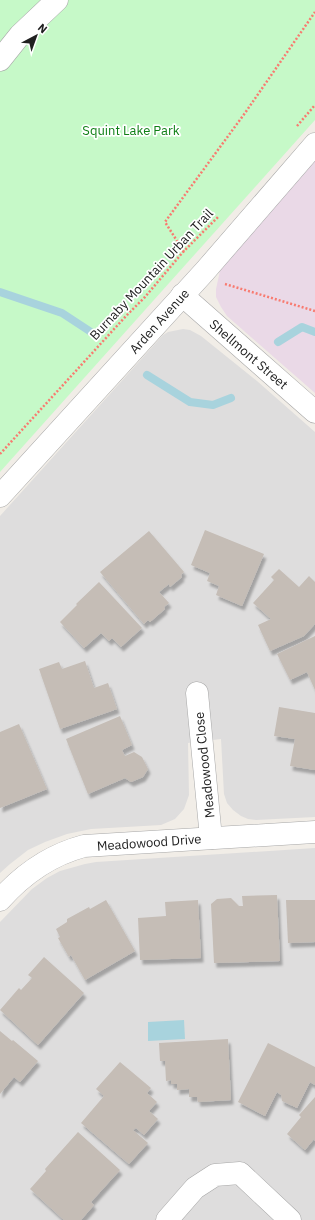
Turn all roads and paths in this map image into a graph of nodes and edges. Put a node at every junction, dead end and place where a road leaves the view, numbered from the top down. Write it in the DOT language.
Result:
graph roads {
  1 [pos="57,0"];
  2 [pos="315,12"];
  3 [pos="0,60"];
  4 [pos="315,105"];
  5 [pos="295,128"];
  6 [pos="315,144"];
  7 [pos="224,210"];
  8 [pos="183,252"];
  9 [pos="187,256"];
  10 [pos="224,284"];
  11 [pos="182,296"];
  12 [pos="315,311"];
  13 [pos="315,412"];
  14 [pos="0,454"];
  15 [pos="0,496"];
  16 [pos="197,692"];
  17 [pos="315,832"];
  18 [pos="211,838"];
  19 [pos="0,900"];
  20 [pos="167,1220"];
  21 [pos="290,1220"];
  1 -- 3 [label="street"];
  2 -- 8 [label="path"];
  4 -- 5 [label="path"];
  6 -- 11 [label="street, Arden Avenue"];
  7 -- 8 [label="path, Burnaby Mountain Urban Trail"];
  8 -- 9 [label="path"];
  8 -- 14 [label="path, Burnaby Mountain Urban Trail"];
  10 -- 12 [label="path"];
  11 -- 13 [label="street, Shellmont Street"];
  11 -- 15 [label="street, Arden Avenue"];
  16 -- 18 [label="street, Meadowood Close"];
  17 -- 18 [label="street, Meadowood Drive"];
  18 -- 19 [label="street, Meadowood Drive"];
  20 -- 21 [label="street"];
}
